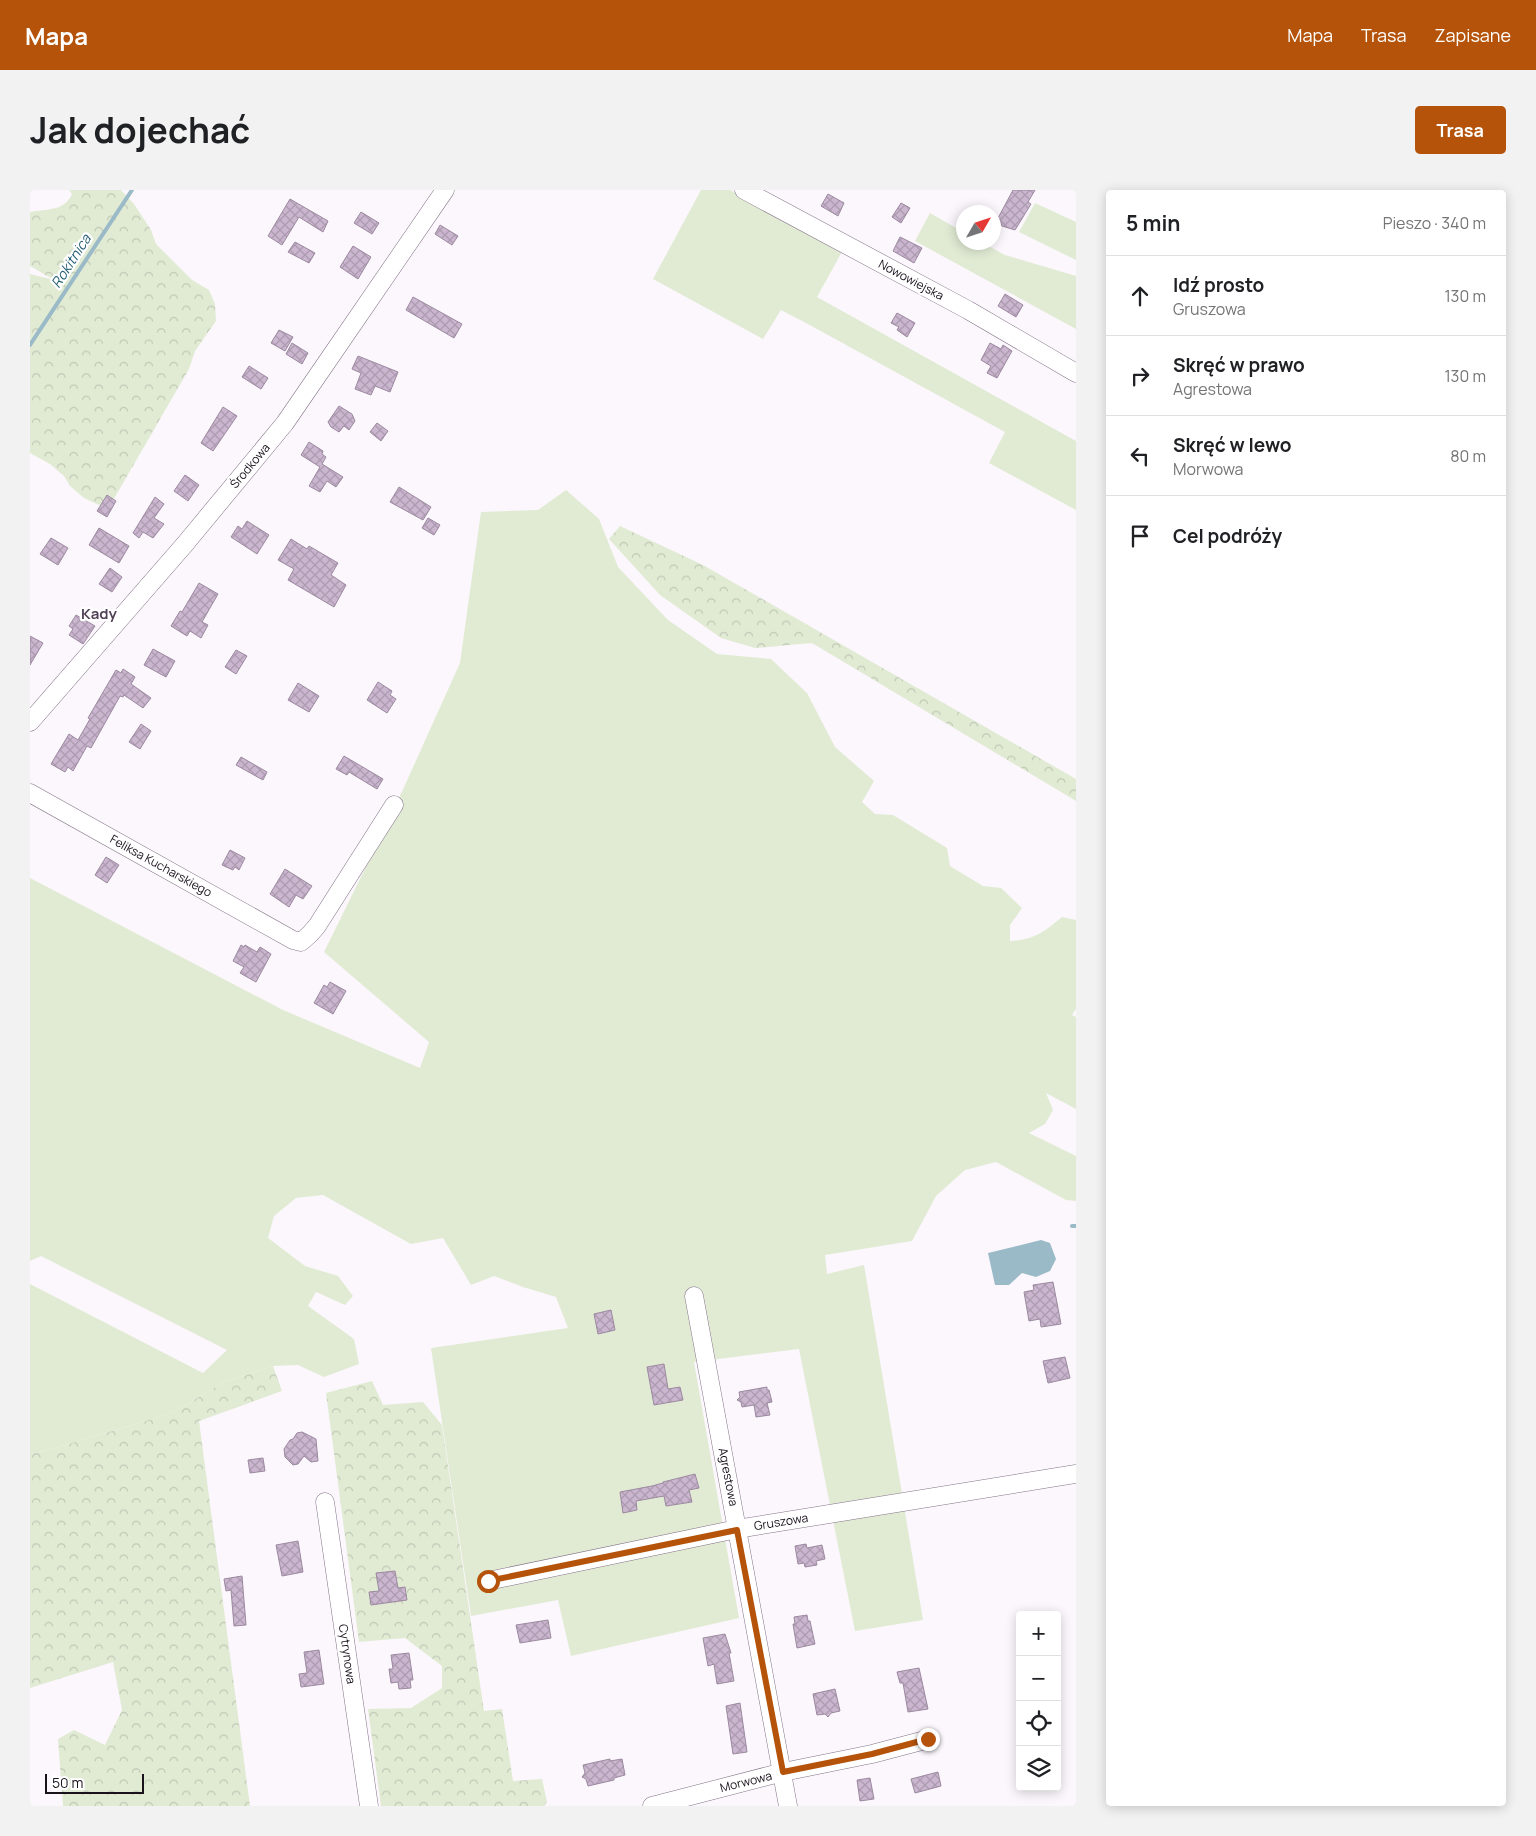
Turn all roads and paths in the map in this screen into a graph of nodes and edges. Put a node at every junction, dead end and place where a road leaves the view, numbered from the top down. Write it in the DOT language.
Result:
graph roads {
  1 [pos="445,190"];
  2 [pos="744,190"];
  3 [pos="1076,373"];
  4 [pos="30,722"];
  5 [pos="30,793"];
  6 [pos="394,805"];
  7 [pos="694,1296"];
  8 [pos="1076,1474"];
  9 [pos="325,1502"];
  10 [pos="737,1530"];
  11 [pos="488,1581"];
  12 [pos="928,1739"];
  13 [pos="783,1772"];
  14 [pos="369,1806"];
  15 [pos="652,1806"];
  16 [pos="788,1806"];
  1 -- 4 [label="street, Środkowa"];
  2 -- 3 [label="street, Nowowiejska"];
  5 -- 6 [label="street, Feliksa Kucharskiego"];
  7 -- 10 [label="street, Agrestowa"];
  8 -- 10 [label="street, Gruszowa"];
  9 -- 14 [label="street, Cytrynowa"];
  10 -- 11 [label="street, Gruszowa"];
  10 -- 13 [label="street, Agrestowa"];
  12 -- 13 [label="street, Morwowa"];
  13 -- 15 [label="street, Morwowa"];
  13 -- 16 [label="street, Agrestowa"];
}
